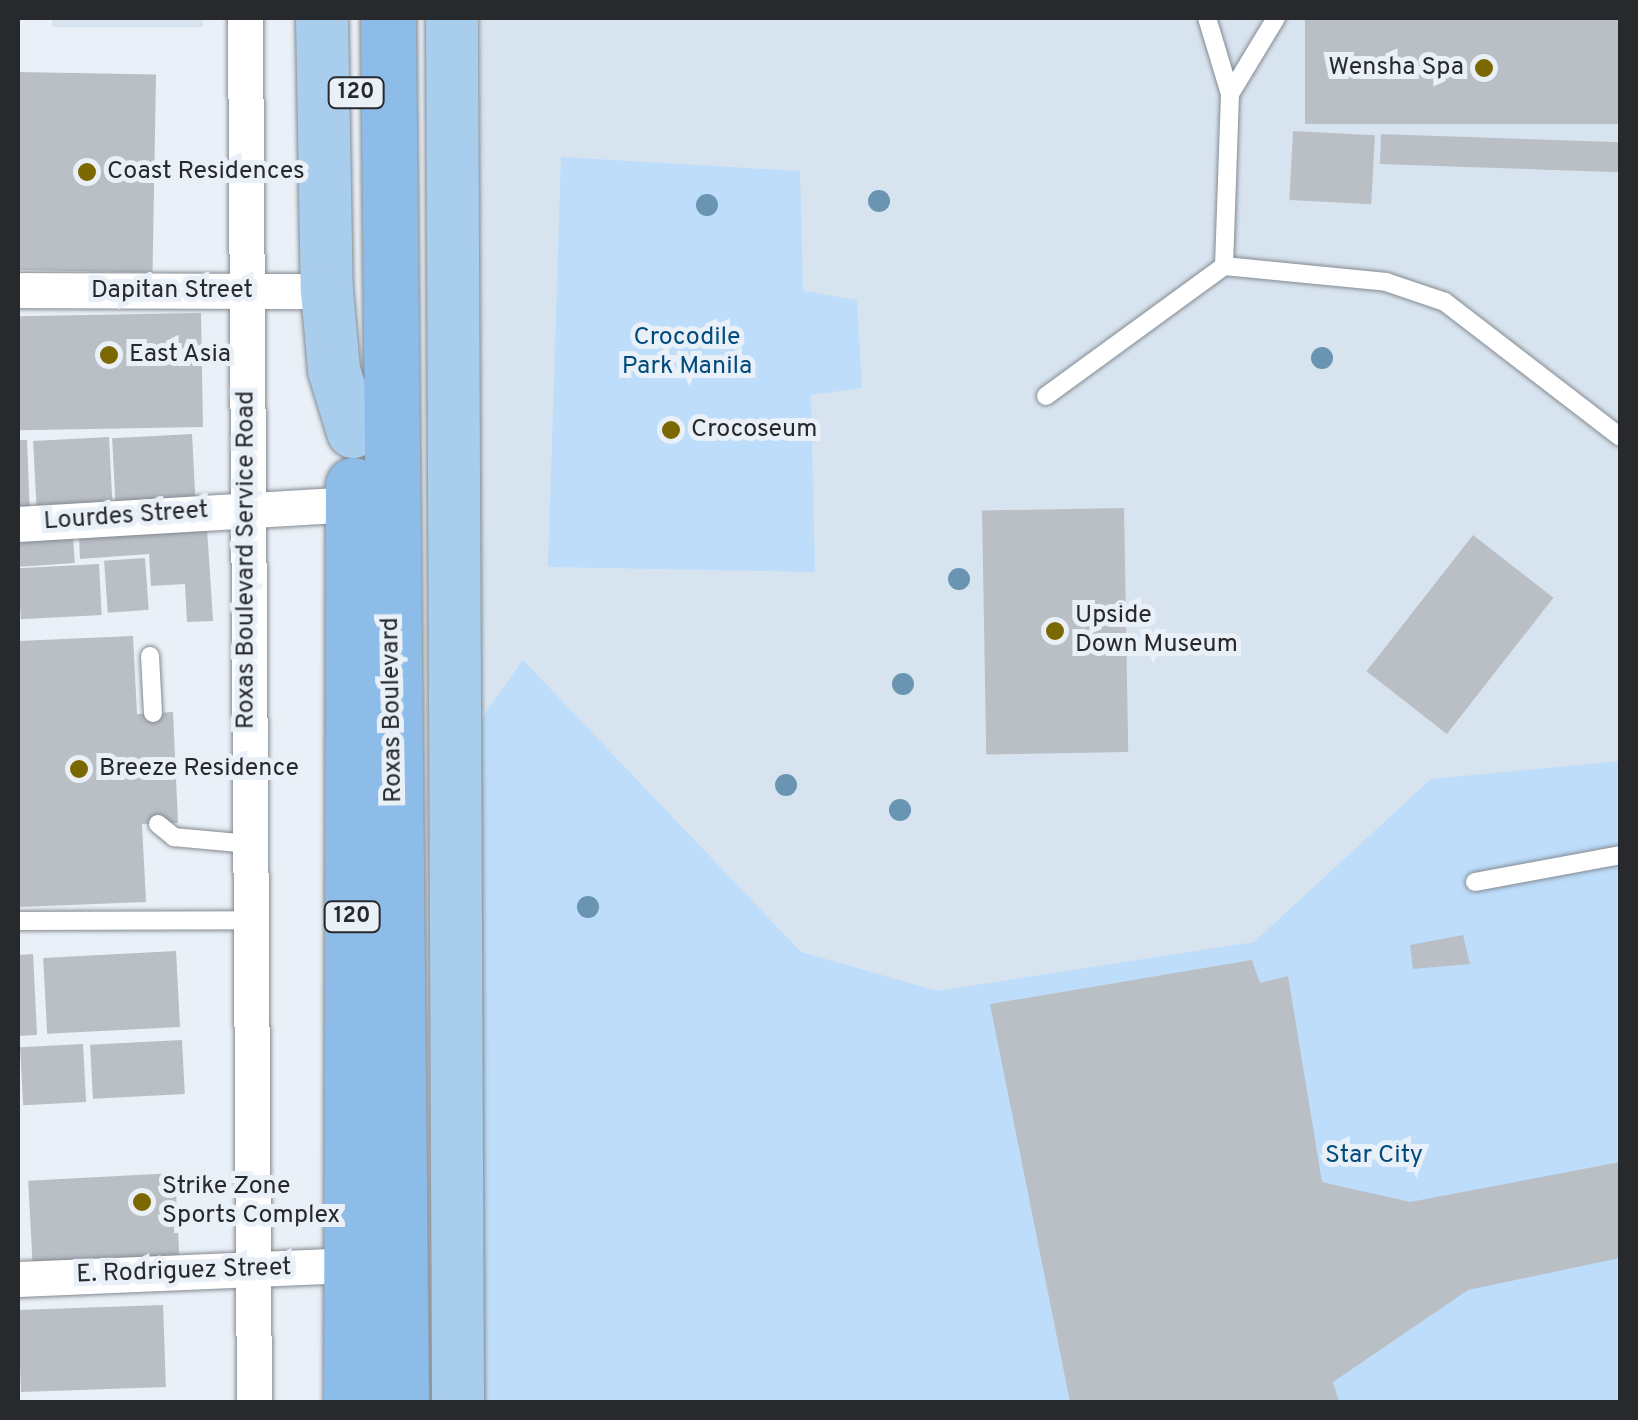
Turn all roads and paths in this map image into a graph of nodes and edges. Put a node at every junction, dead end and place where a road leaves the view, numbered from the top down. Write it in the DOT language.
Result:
graph roads {
  1 [pos="246,18"];
  2 [pos="322,18"];
  3 [pos="356,18"];
  4 [pos="388,18"];
  5 [pos="452,18"];
  6 [pos="1207,18"];
  7 [pos="1276,18"];
  8 [pos="1230,94"];
  9 [pos="372,169"];
  10 [pos="1224,266"];
  11 [pos="18,290"];
  12 [pos="246,291"];
  13 [pos="327,292"];
  14 [pos="1046,396"];
  15 [pos="353,432"];
  16 [pos="1620,438"];
  17 [pos="353,504"];
  18 [pos="245,510"];
  19 [pos="18,524"];
  20 [pos="150,656"];
  21 [pos="153,713"];
  22 [pos="158,824"];
  23 [pos="248,844"];
  24 [pos="1620,856"];
  25 [pos="1476,882"];
  26 [pos="249,920"];
  27 [pos="18,921"];
  28 [pos="350,1264"];
  29 [pos="252,1270"];
  30 [pos="18,1279"];
  31 [pos="254,1402"];
  32 [pos="351,1402"];
  33 [pos="402,1402"];
  34 [pos="458,1402"];
  1 -- 12 [label="street, Roxas Boulevard Service Road"];
  2 -- 13 [label="main road, Roxas Boulevard"];
  3 -- 9 [label="highway, Roxas Boulevard / 120"];
  4 -- 9 [label="highway, Roxas Boulevard / 120"];
  5 -- 34 [label="main road"];
  6 -- 8 [label="lane"];
  7 -- 8 [label="lane"];
  8 -- 10 [label="lane"];
  9 -- 15 [label="highway, Roxas Boulevard / 120"];
  9 -- 33 [label="highway, Roxas Boulevard / 120"];
  10 -- 14 [label="lane"];
  10 -- 16 [label="lane"];
  11 -- 12 [label="street, Dapitan Street"];
  12 -- 13 [label="street, Dapitan Street"];
  12 -- 18 [label="street, Roxas Boulevard Service Road"];
  13 -- 15 [label="main road, Roxas Boulevard"];
  15 -- 17 [label="highway, Roxas Boulevard / 120"];
  17 -- 18 [label="street, Lourdes Street"];
  17 -- 28 [label="highway, Roxas Boulevard / 120"];
  18 -- 19 [label="street, Lourdes Street"];
  18 -- 23 [label="street, Roxas Boulevard Service Road"];
  20 -- 21 [label="lane"];
  22 -- 23 [label="lane"];
  23 -- 26 [label="street, Roxas Boulevard Service Road"];
  24 -- 25 [label="lane"];
  26 -- 27 [label="lane"];
  26 -- 29 [label="street, Roxas Boulevard Service Road"];
  28 -- 29 [label="street, E. Rodriguez Street"];
  28 -- 32 [label="highway, Roxas Boulevard / 120"];
  29 -- 30 [label="street, E. Rodriguez Street"];
  29 -- 31 [label="street, Roxas Boulevard Service Road"];
}
